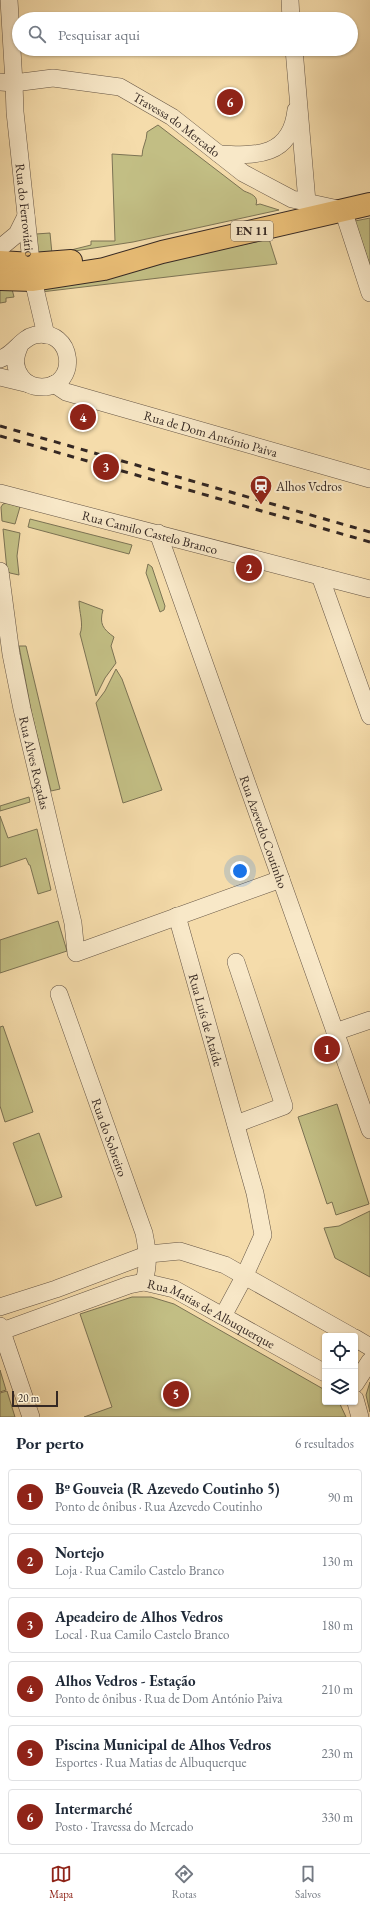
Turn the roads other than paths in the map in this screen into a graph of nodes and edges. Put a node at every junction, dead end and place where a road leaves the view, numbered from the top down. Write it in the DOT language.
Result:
graph roads {
  1 [pos="9,0"];
  2 [pos="290,0"];
  3 [pos="291,12"];
  4 [pos="295,56"];
  5 [pos="7,83"];
  6 [pos="298,94"];
  7 [pos="219,154"];
  8 [pos="307,202"];
  9 [pos="370,204"];
  10 [pos="343,210"];
  11 [pos="26,216"];
  12 [pos="0,248"];
  13 [pos="0,262"];
  14 [pos="32,272"];
  15 [pos="0,279"];
  16 [pos="370,293"];
  17 [pos="46,335"];
  18 [pos="20,345"];
  19 [pos="0,359"];
  20 [pos="0,377"];
  21 [pos="29,384"];
  22 [pos="54,384"];
  23 [pos="370,479"];
  24 [pos="0,492"];
  25 [pos="158,533"];
  26 [pos="0,571"];
  27 [pos="320,576"];
  28 [pos="370,589"];
  29 [pos="370,716"];
  30 [pos="281,879"];
  31 [pos="177,916"];
  32 [pos="236,962"];
  33 [pos="59,994"];
  34 [pos="370,1020"];
  35 [pos="335,1032"];
  36 [pos="236,1124"];
  37 [pos="370,1130"];
  38 [pos="149,1254"];
  39 [pos="244,1277"];
  40 [pos="144,1282"];
  41 [pos="0,1307"];
  42 [pos="223,1316"];
  43 [pos="1,1329"];
  44 [pos="329,1329"];
  45 [pos="342,1333"];
  46 [pos="358,1340"];
  47 [pos="370,1347"];
  48 [pos="370,1361"];
  49 [pos="322,1371"];
  50 [pos="358,1379"];
  51 [pos="357,1405"];
  52 [pos="31,1417"];
  53 [pos="360,1417"];
  1 -- 5 [label="street, Rua do Ferroviário"];
  2 -- 3 [label="street"];
  4 -- 6 [label="street"];
  5 -- 7 [label="street, Travessa do Mercado"];
  5 -- 11 [label="street, Rua do Ferroviário"];
  6 -- 7 [label="street"];
  6 -- 8 [label="street"];
  7 -- 8 [label="street, Travessa do Mercado"];
  8 -- 10 [label="street, Travessa do Mercado"];
  9 -- 10 [label="main road, EN 11"];
  10 -- 14 [label="main road, EN 11"];
  10 -- 16 [label="street"];
  11 -- 12 [label="street"];
  11 -- 14 [label="street, Rua do Ferroviário"];
  13 -- 14 [label="main road, EN 11"];
  14 -- 15 [label="main road, EN 11"];
  14 -- 17 [label="street, Rua do Ferroviário"];
  17 -- 18 [label="street"];
  17 -- 22 [label="street"];
  18 -- 19 [label="street"];
  18 -- 21 [label="street"];
  20 -- 21 [label="street"];
  21 -- 22 [label="street"];
  22 -- 23 [label="street, Rua de Dom António Paiva"];
  24 -- 25 [label="street, Rua Camilo Castelo Branco"];
  25 -- 27 [label="street, Rua Camilo Castelo Branco"];
  25 -- 30 [label="street, Rua Azevedo Coutinho"];
  26 -- 31 [label="street, Rua Alves Roçadas"];
  27 -- 28 [label="street, Rua Camilo Castelo Branco"];
  27 -- 29 [label="street"];
  30 -- 31 [label="street"];
  30 -- 35 [label="street, Rua Azevedo Coutinho"];
  31 -- 36 [label="street, Rua Luís de Ataíde"];
  32 -- 36 [label="street"];
  33 -- 38 [label="street, Rua do Sobreiro"];
  34 -- 35 [label="street"];
  35 -- 37 [label="street, Rua Azevedo Coutinho"];
  36 -- 39 [label="street, Rua Luís de Ataíde"];
  38 -- 39 [label="street"];
  38 -- 40 [label="street, Rua do Sobreiro"];
  38 -- 41 [label="street"];
  39 -- 42 [label="street, Rua Luís de Ataíde"];
  39 -- 44 [label="street"];
  40 -- 42 [label="street, Rua Matias de Albuquerque"];
  40 -- 43 [label="street, Rua Matias de Albuquerque"];
  42 -- 49 [label="street, Rua Matias de Albuquerque"];
  43 -- 52 [label="street"];
  44 -- 45 [label="street"];
  46 -- 47 [label="street"];
  48 -- 50 [label="street"];
  51 -- 53 [label="street"];
}
